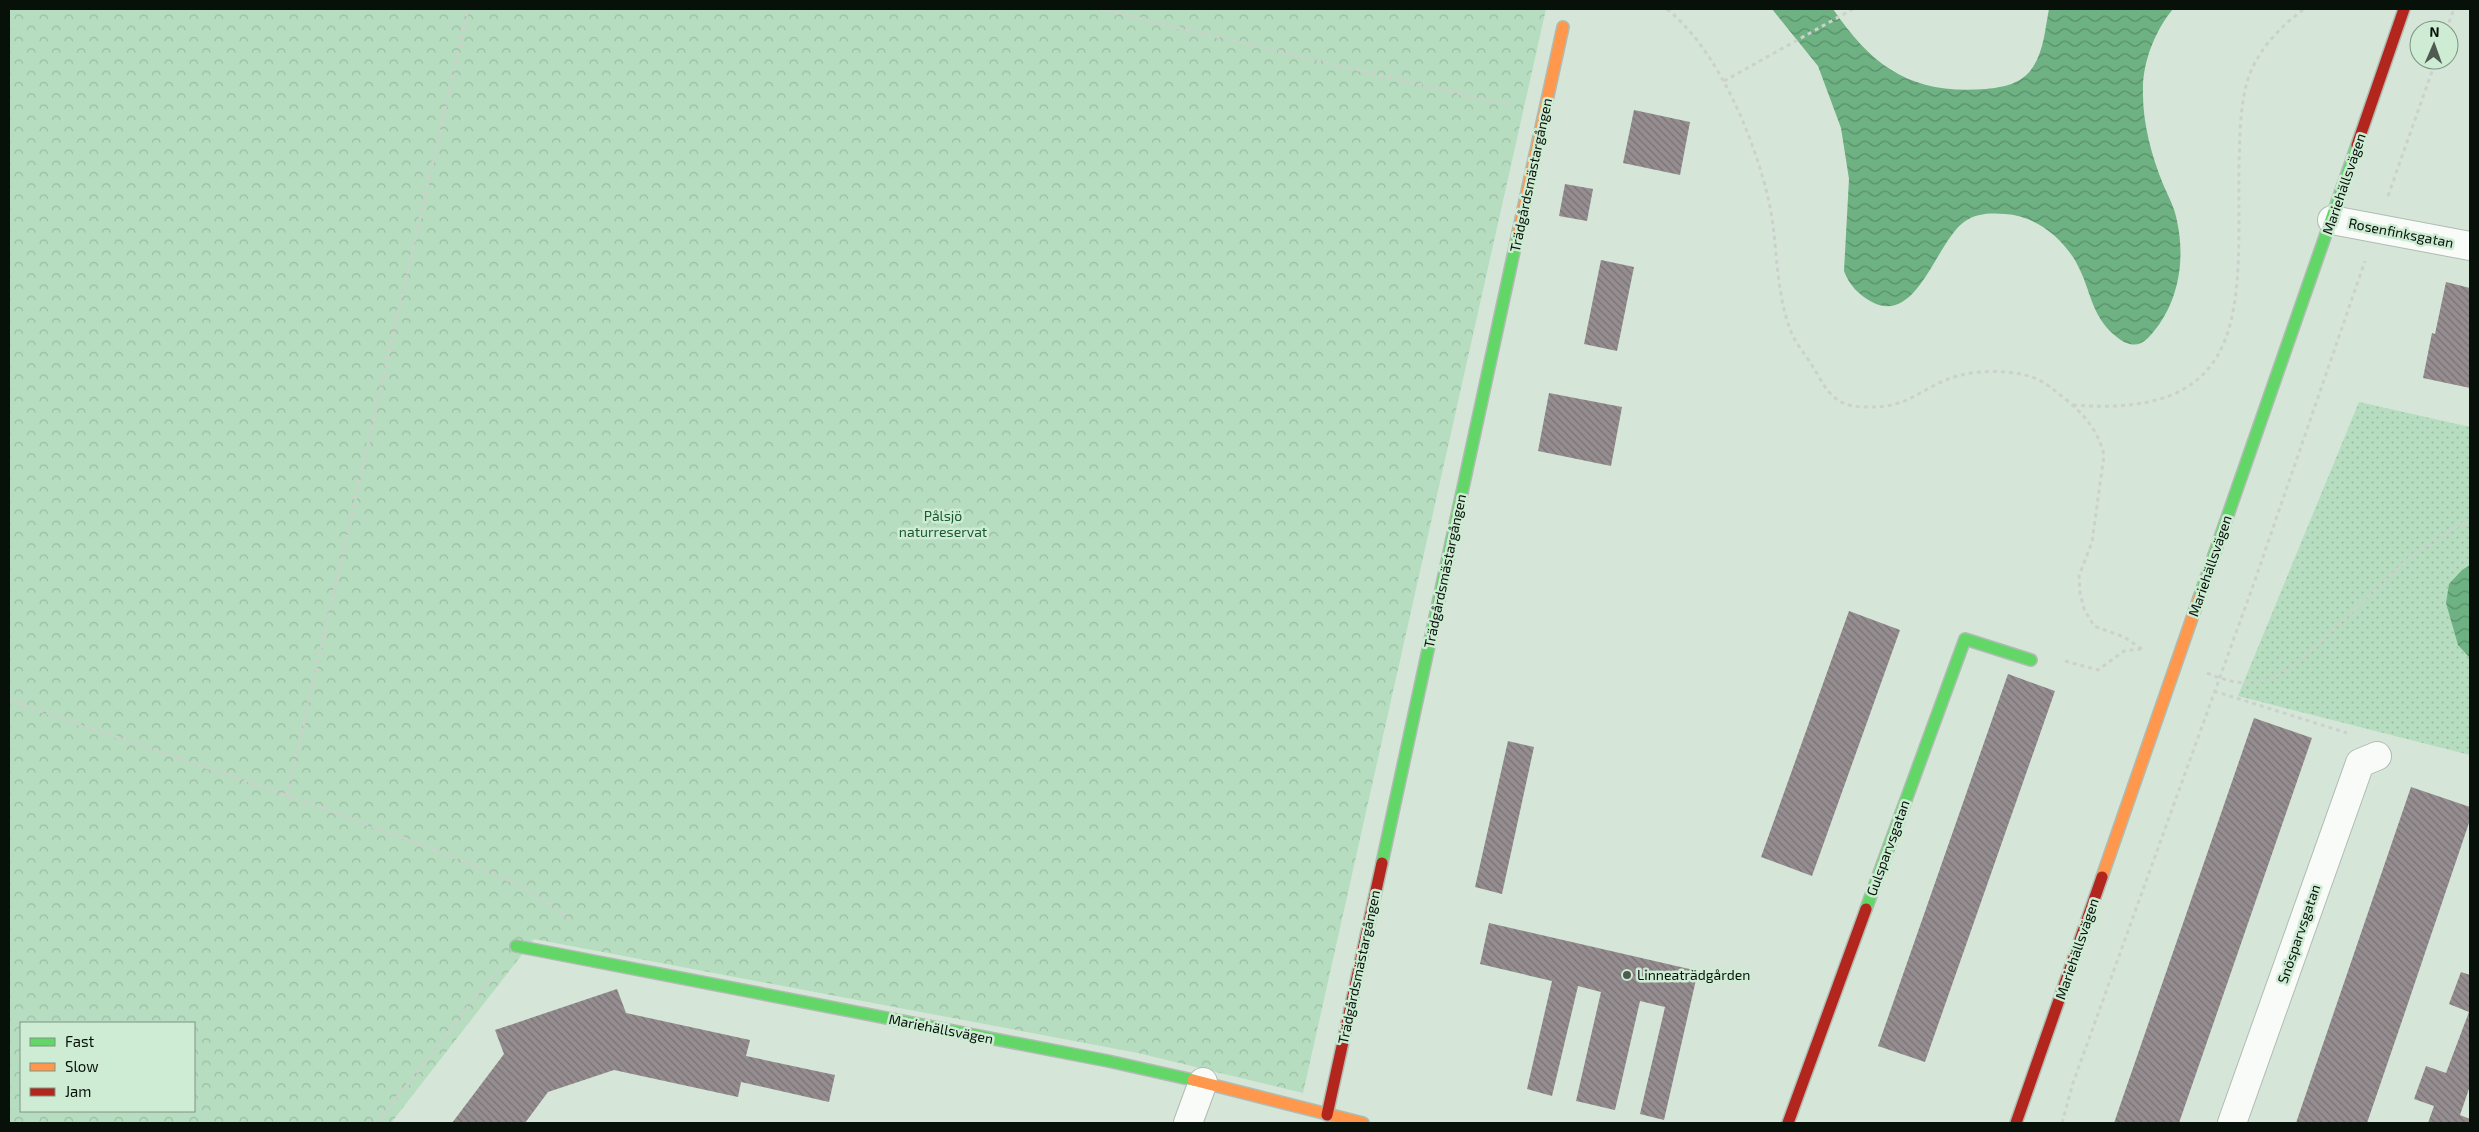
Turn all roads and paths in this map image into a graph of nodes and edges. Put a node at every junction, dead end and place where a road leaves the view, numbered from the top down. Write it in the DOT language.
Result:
graph roads {
  1 [pos="468,9"];
  2 [pos="1099,9"];
  3 [pos="1667,9"];
  4 [pos="1854,9"];
  5 [pos="2304,9"];
  6 [pos="2404,9"];
  7 [pos="1563,27"];
  8 [pos="2432,70"];
  9 [pos="1724,81"];
  10 [pos="1545,114"];
  11 [pos="2332,220"];
  12 [pos="2376,228"];
  13 [pos="2470,246"];
  14 [pos="2072,404"];
  15 [pos="2470,521"];
  16 [pos="2142,649"];
  17 [pos="2031,660"];
  18 [pos="2177,660"];
  19 [pos="2219,678"];
  20 [pos="2214,691"];
  21 [pos="9,700"];
  22 [pos="2377,756"];
  23 [pos="287,796"];
  24 [pos="516,946"];
  25 [pos="607,964"];
  26 [pos="1202,1082"];
  27 [pos="1327,1115"];
  28 [pos="377,1123"];
  29 [pos="1188,1123"];
  30 [pos="1363,1123"];
  31 [pos="1788,1123"];
  32 [pos="2016,1123"];
  33 [pos="2062,1123"];
  34 [pos="2232,1123"];
  1 -- 23 [label="path"];
  2 -- 10 [label="path"];
  3 -- 9 [label="path"];
  4 -- 9 [label="path"];
  5 -- 14 [label="path"];
  6 -- 11 [label="street, Mariehällsvägen"];
  7 -- 10 [label="street, Trädgårdsmästargången"];
  8 -- 12 [label="path"];
  9 -- 14 [label="path"];
  10 -- 27 [label="street, Trädgårdsmästargången"];
  11 -- 12 [label="street, Rosenfinksgatan"];
  11 -- 18 [label="street, Mariehällsvägen"];
  12 -- 13 [label="street, Rosenfinksgatan"];
  12 -- 19 [label="path"];
  14 -- 16 [label="path"];
  15 -- 19 [label="path"];
  16 -- 17 [label="path"];
  16 -- 18 [label="path"];
  17 -- 31 [label="street, Gulsparvsgatan"];
  18 -- 19 [label="path"];
  18 -- 32 [label="street, Mariehällsvägen"];
  19 -- 20 [label="path"];
  20 -- 22 [label="path"];
  20 -- 33 [label="path"];
  21 -- 23 [label="path"];
  22 -- 34 [label="street, Snösparvsgatan"];
  23 -- 25 [label="path"];
  24 -- 25 [label="street, Mariehällsvägen"];
  24 -- 28 [label="path"];
  25 -- 26 [label="street, Mariehällsvägen"];
  26 -- 27 [label="street, Mariehällsvägen"];
  26 -- 29 [label="street"];
  27 -- 30 [label="street, Mariehällsvägen"];
}
